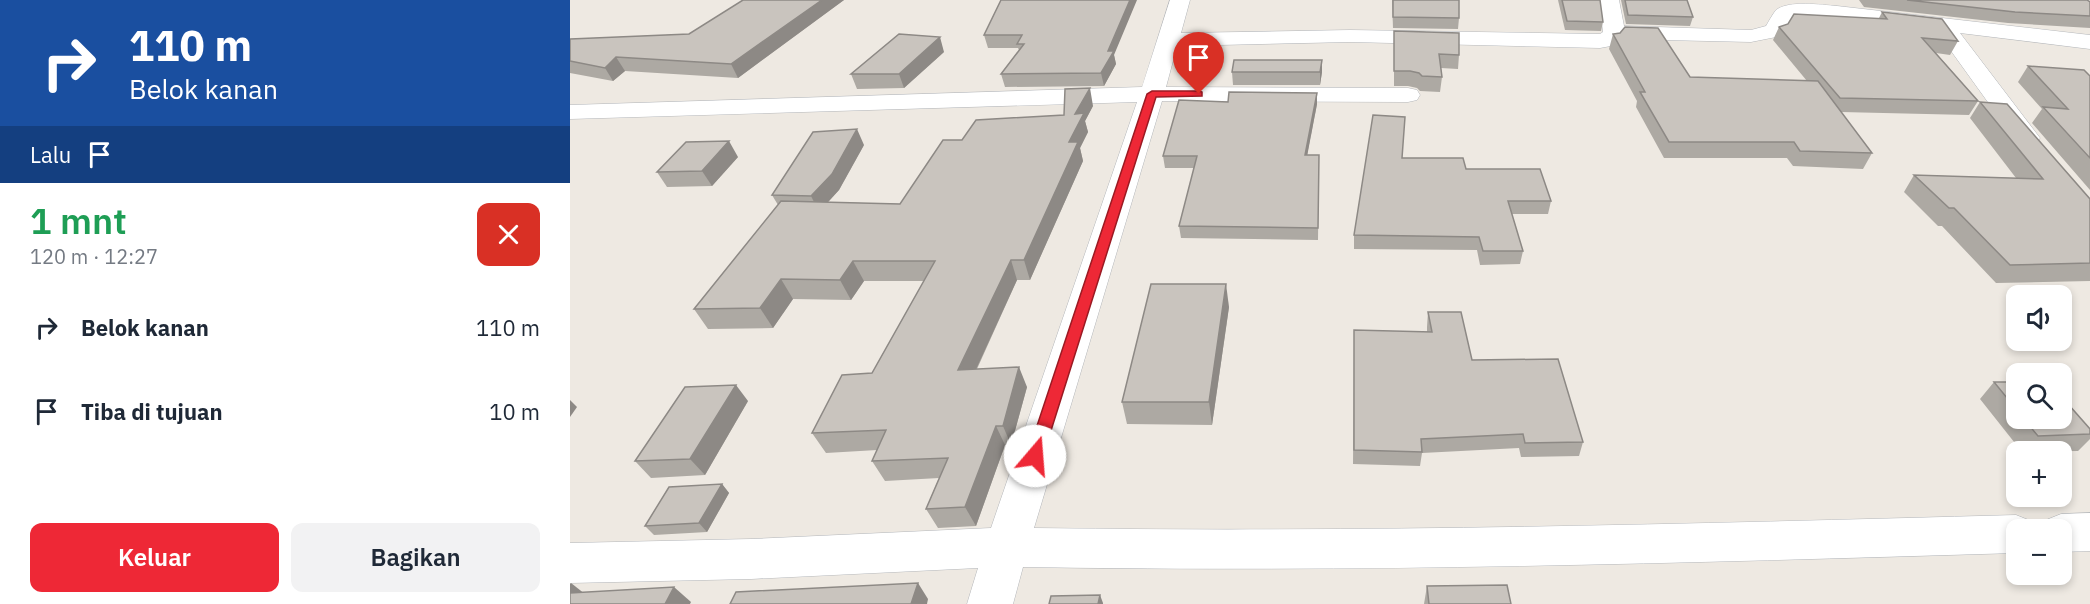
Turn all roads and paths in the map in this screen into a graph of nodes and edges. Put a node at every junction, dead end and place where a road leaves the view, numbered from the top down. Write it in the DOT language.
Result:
graph roads {
  1 [pos="1180,0"];
  2 [pos="1609,0"];
  3 [pos="1942,24"];
  4 [pos="1614,32"];
  5 [pos="1168,40"];
  6 [pos="2090,42"];
  7 [pos="1152,94"];
  8 [pos="1408,95"];
  9 [pos="570,112"];
  10 [pos="2040,153"];
  11 [pos="2090,532"];
  12 [pos="2072,533"];
  13 [pos="2006,534"];
  14 [pos="1006,547"];
  15 [pos="570,563"];
  16 [pos="990,604"];
  1 -- 5 [label="street"];
  2 -- 4 [label="street"];
  3 -- 4 [label="street"];
  3 -- 6 [label="street"];
  3 -- 10 [label="street"];
  4 -- 5 [label="street"];
  5 -- 7 [label="street"];
  7 -- 8 [label="street"];
  7 -- 9 [label="street"];
  7 -- 14 [label="street"];
  11 -- 12 [label="street"];
  13 -- 14 [label="street"];
  14 -- 15 [label="street"];
  14 -- 16 [label="street"];
}
